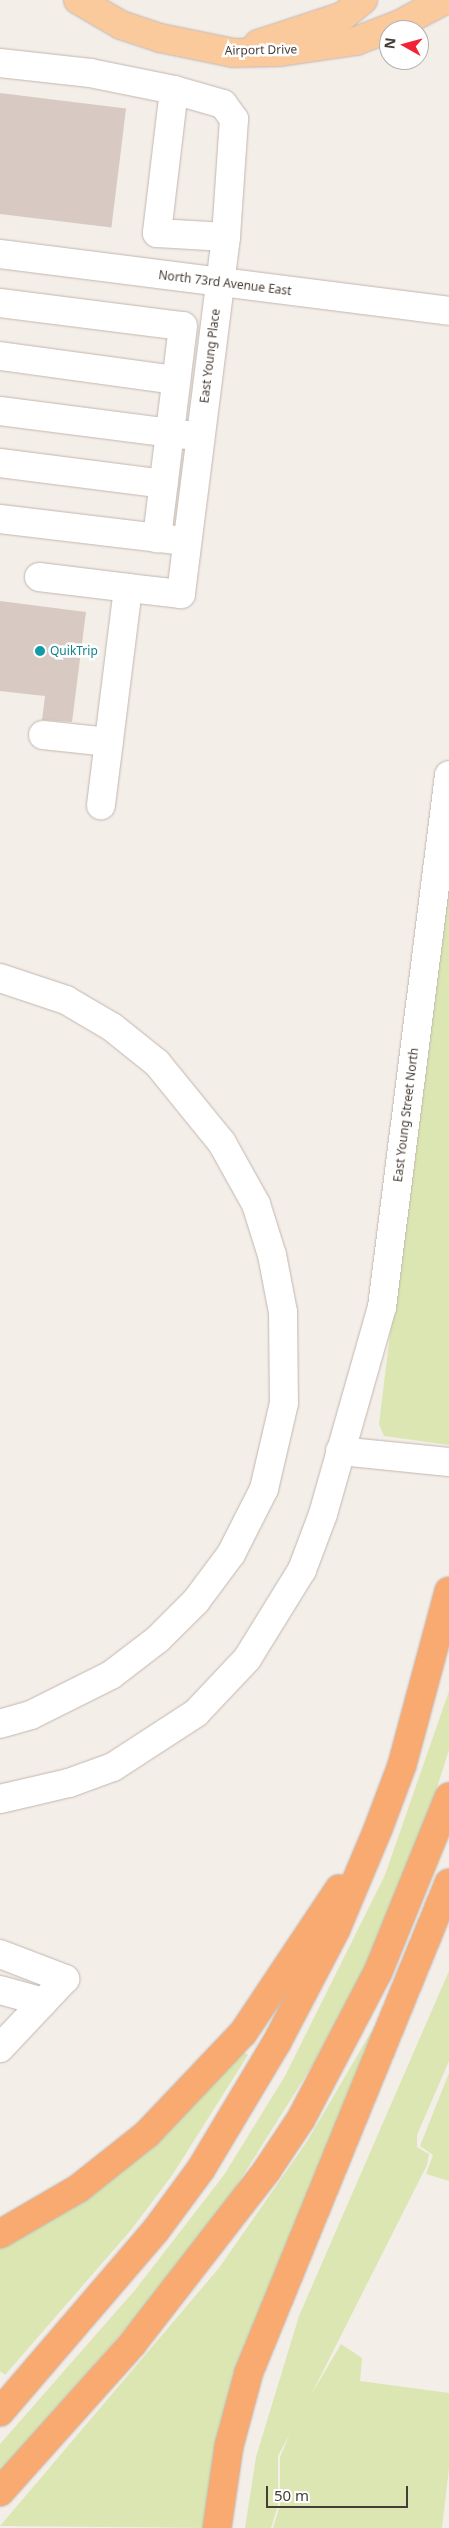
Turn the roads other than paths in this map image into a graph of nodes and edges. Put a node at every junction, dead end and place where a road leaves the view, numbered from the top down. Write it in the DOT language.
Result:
graph roads {
  1 [pos="78,0"];
  2 [pos="363,0"];
  3 [pos="444,4"];
  4 [pos="234,53"];
  5 [pos="0,63"];
  6 [pos="174,90"];
  7 [pos="226,237"];
  8 [pos="0,254"];
  9 [pos="220,282"];
  10 [pos="0,303"];
  11 [pos="449,311"];
  12 [pos="183,326"];
  13 [pos="213,330"];
  14 [pos="0,356"];
  15 [pos="176,380"];
  16 [pos="0,411"];
  17 [pos="170,432"];
  18 [pos="199,436"];
  19 [pos="0,463"];
  20 [pos="164,484"];
  21 [pos="0,519"];
  22 [pos="157,538"];
  23 [pos="188,542"];
  24 [pos="39,577"];
  25 [pos="128,588"];
  26 [pos="43,735"];
  27 [pos="109,742"];
  28 [pos="449,775"];
  29 [pos="101,805"];
  30 [pos="0,978"];
  31 [pos="340,1451"];
  32 [pos="449,1462"];
  33 [pos="449,1591"];
  34 [pos="0,1724"];
  35 [pos="449,1798"];
  36 [pos="0,1799"];
  37 [pos="378,1829"];
  38 [pos="449,1883"];
  39 [pos="0,1954"];
  40 [pos="0,1990"];
  41 [pos="43,2002"];
  42 [pos="4,2039"];
  43 [pos="0,2234"];
  44 [pos="0,2412"];
  45 [pos="0,2492"];
  46 [pos="217,2528"];
  1 -- 4 [label="main road, Airport Drive"];
  2 -- 4 [label="main road"];
  3 -- 4 [label="main road, Airport Drive"];
  5 -- 6 [label="street"];
  6 -- 7 [label="street, East Young Place"];
  6 -- 7 [label="street"];
  7 -- 9 [label="street, East Young Place"];
  8 -- 9 [label="street, North 73rd Avenue East"];
  9 -- 11 [label="street, North 73rd Avenue East"];
  9 -- 13 [label="street, East Young Place"];
  10 -- 12 [label="street"];
  12 -- 13 [label="street"];
  12 -- 15 [label="street"];
  13 -- 18 [label="street, East Young Place"];
  14 -- 15 [label="street"];
  15 -- 17 [label="street"];
  16 -- 17 [label="street"];
  17 -- 18 [label="street"];
  17 -- 20 [label="street"];
  18 -- 23 [label="street, East Young Place"];
  19 -- 20 [label="street"];
  20 -- 22 [label="street"];
  21 -- 22 [label="street"];
  22 -- 23 [label="street"];
  23 -- 25 [label="street, East Young Place"];
  24 -- 25 [label="street"];
  25 -- 27 [label="street"];
  26 -- 27 [label="street"];
  27 -- 29 [label="street"];
  28 -- 31 [label="street, East Young Street North"];
  30 -- 34 [label="street"];
  31 -- 32 [label="street"];
  31 -- 36 [label="street, East Young Street North"];
  33 -- 37 [label="highway"];
  35 -- 45 [label="highway"];
  37 -- 43 [label="highway"];
  37 -- 44 [label="highway"];
  38 -- 46 [label="highway"];
  39 -- 41 [label="street"];
  40 -- 41 [label="street"];
  41 -- 42 [label="street"];
}
